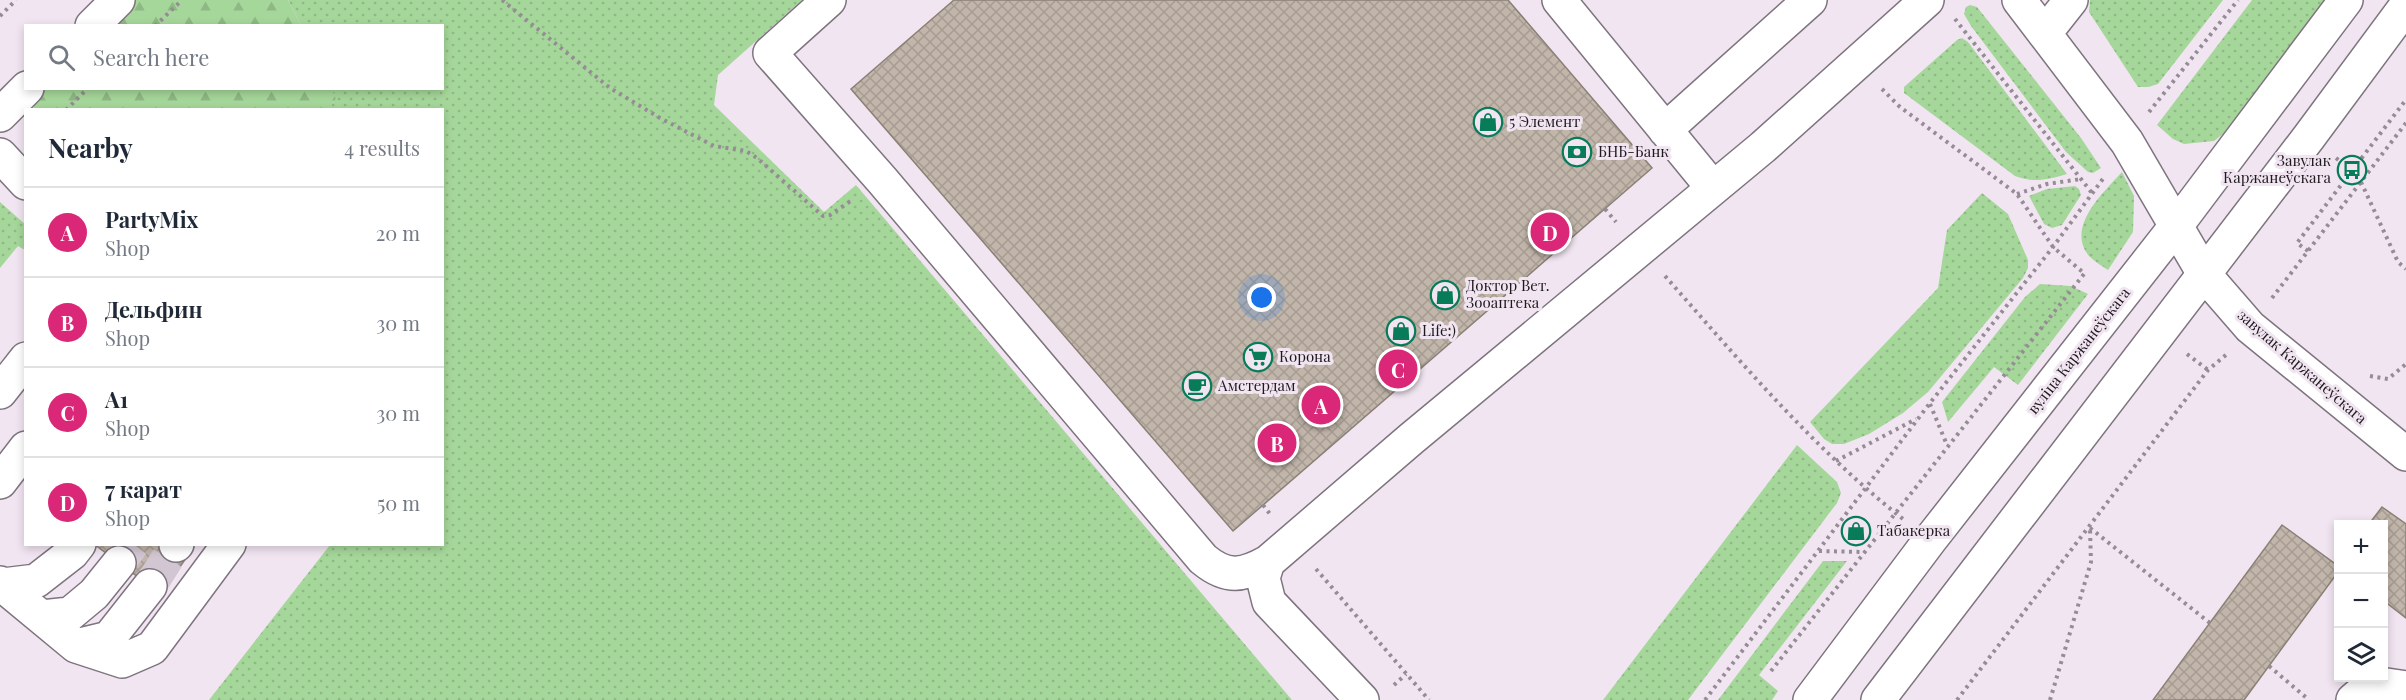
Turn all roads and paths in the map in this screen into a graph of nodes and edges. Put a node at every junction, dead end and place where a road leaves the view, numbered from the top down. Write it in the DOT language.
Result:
graph roads {
  1 [pos="16,0"];
  2 [pos="118,0"];
  3 [pos="182,0"];
  4 [pos="502,0"];
  5 [pos="829,0"];
  6 [pos="1559,0"];
  7 [pos="1810,0"];
  8 [pos="2019,0"];
  9 [pos="2071,0"];
  10 [pos="2238,0"];
  11 [pos="2346,0"];
  12 [pos="2406,6"];
  13 [pos="1940,8"];
  14 [pos="0,16"];
  15 [pos="94,24"];
  16 [pos="157,24"];
  17 [pos="2045,33"];
  18 [pos="1875,82"];
  19 [pos="25,90"];
  20 [pos="86,90"];
  21 [pos="2406,102"];
  22 [pos="68,108"];
  23 [pos="2149,112"];
  24 [pos="0,115"];
  25 [pos="2406,123"];
  26 [pos="1665,130"];
  27 [pos="0,155"];
  28 [pos="2110,169"];
  29 [pos="2081,179"];
  30 [pos="882,180"];
  31 [pos="24,181"];
  32 [pos="2361,182"];
  33 [pos="1713,188"];
  34 [pos="2092,193"];
  35 [pos="2017,194"];
  36 [pos="1605,209"];
  37 [pos="1624,216"];
  38 [pos="1617,223"];
  39 [pos="2176,226"];
  40 [pos="1608,230"];
  41 [pos="2052,247"];
  42 [pos="2308,252"];
  43 [pos="2406,269"];
  44 [pos="1663,273"];
  45 [pos="2084,273"];
  46 [pos="2204,274"];
  47 [pos="2090,280"];
  48 [pos="2268,303"];
  49 [pos="2234,347"];
  50 [pos="2184,352"];
  51 [pos="24,362"];
  52 [pos="2208,370"];
  53 [pos="0,392"];
  54 [pos="1930,403"];
  55 [pos="1919,418"];
  56 [pos="2401,441"];
  57 [pos="1947,445"];
  58 [pos="24,451"];
  59 [pos="1836,461"];
  60 [pos="0,482"];
  61 [pos="1866,489"];
  62 [pos="1895,512"];
  63 [pos="2090,528"];
  64 [pos="77,546"];
  65 [pos="228,546"];
  66 [pos="1819,551"];
  67 [pos="1864,552"];
  68 [pos="1268,562"];
  69 [pos="1309,562"];
  70 [pos="119,563"];
  71 [pos="2,584"];
  72 [pos="150,586"];
  73 [pos="42,617"];
  74 [pos="2210,623"];
  75 [pos="76,646"];
  76 [pos="2269,666"];
  77 [pos="1771,671"];
  78 [pos="2406,688"];
  79 [pos="1362,700"];
  80 [pos="1429,700"];
  81 [pos="1705,700"];
  82 [pos="1810,700"];
  83 [pos="1878,700"];
  84 [pos="1957,700"];
  85 [pos="2050,700"];
  86 [pos="2309,700"];
  87 [pos="2353,700"];
  1 -- 14 [label="path"];
  2 -- 15 [label="main road"];
  3 -- 16 [label="path"];
  4 -- 30 [label="path"];
  5 -- 30 [label="main road"];
  6 -- 26 [label="main road"];
  7 -- 26 [label="main road"];
  8 -- 17 [label="main road, завулак Каржанеўскага"];
  9 -- 17 [label="main road"];
  10 -- 23 [label="path"];
  11 -- 39 [label="main road, вуліца Каржанеўскага"];
  12 -- 46 [label="main road"];
  13 -- 29 [label="path"];
  13 -- 33 [label="main road"];
  17 -- 39 [label="main road, завулак Каржанеўскага"];
  18 -- 35 [label="path"];
  19 -- 24 [label="main road"];
  20 -- 22 [label="path"];
  21 -- 42 [label="path"];
  25 -- 32 [label="path"];
  26 -- 33 [label="main road"];
  27 -- 31 [label="main road"];
  28 -- 34 [label="path"];
  29 -- 34 [label="path"];
  29 -- 35 [label="path"];
  30 -- 68 [label="main road"];
  32 -- 42 [label="path"];
  32 -- 43 [label="path"];
  33 -- 68 [label="main road"];
  34 -- 41 [label="path"];
  35 -- 41 [label="path"];
  36 -- 38 [label="path"];
  37 -- 38 [label="path"];
  38 -- 40 [label="path"];
  39 -- 46 [label="main road, завулак Каржанеўскага"];
  39 -- 82 [label="main road, вуліца Каржанеўскага"];
  41 -- 45 [label="path"];
  41 -- 54 [label="path"];
  42 -- 48 [label="path"];
  44 -- 59 [label="path"];
  45 -- 47 [label="path"];
  45 -- 57 [label="path"];
  46 -- 56 [label="main road, завулак Каржанеўскага"];
  46 -- 83 [label="main road"];
  49 -- 52 [label="path"];
  50 -- 52 [label="path"];
  51 -- 53 [label="main road"];
  52 -- 63 [label="path"];
  54 -- 55 [label="path"];
  54 -- 57 [label="path"];
  55 -- 59 [label="path"];
  55 -- 61 [label="path"];
  57 -- 62 [label="path"];
  58 -- 60 [label="main road"];
  59 -- 61 [label="path"];
  61 -- 62 [label="path"];
  61 -- 66 [label="path"];
  62 -- 67 [label="path"];
  63 -- 74 [label="path"];
  63 -- 84 [label="path"];
  63 -- 85 [label="path"];
  64 -- 71 [label="main road"];
  65 -- 75 [label="main road"];
  66 -- 67 [label="path"];
  66 -- 81 [label="path"];
  67 -- 77 [label="path"];
  68 -- 79 [label="main road"];
  69 -- 80 [label="path"];
  70 -- 73 [label="main road"];
  71 -- 73 [label="main road"];
  72 -- 75 [label="main road"];
  73 -- 75 [label="main road"];
  76 -- 86 [label="path"];
  78 -- 87 [label="main road"];
}
